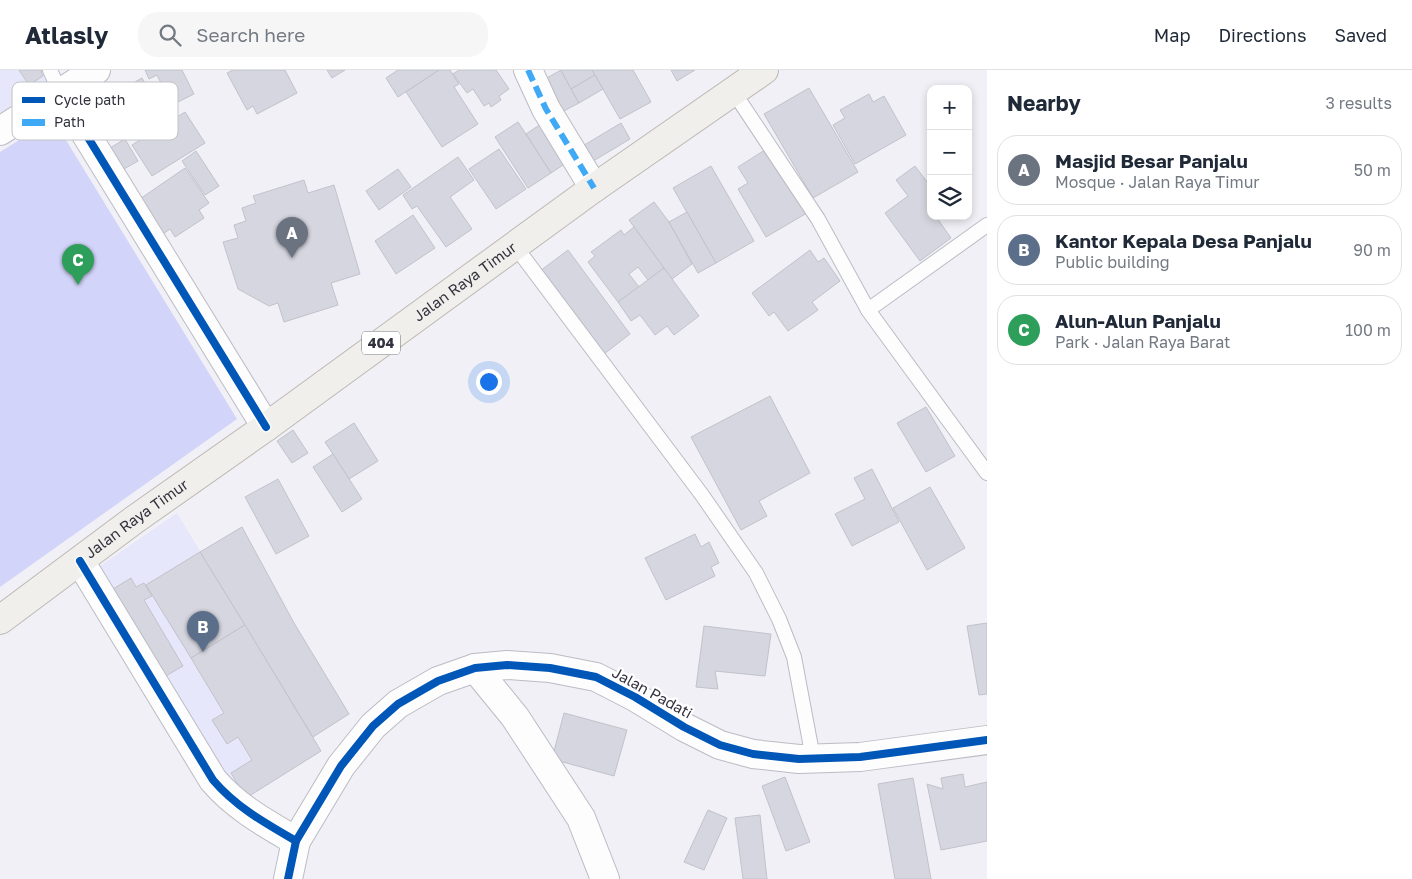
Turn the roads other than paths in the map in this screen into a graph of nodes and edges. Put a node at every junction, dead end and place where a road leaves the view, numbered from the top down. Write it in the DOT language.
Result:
graph roads {
  1 [pos="96,70"];
  2 [pos="528,70"];
  3 [pos="764,70"];
  4 [pos="55,81"];
  5 [pos="733,91"];
  6 [pos="12,120"];
  7 [pos="0,131"];
  8 [pos="91,140"];
  9 [pos="594,188"];
  10 [pos="987,225"];
  11 [pos="514,246"];
  12 [pos="868,310"];
  13 [pos="266,427"];
  14 [pos="987,473"];
  15 [pos="80,560"];
  16 [pos="0,620"];
  17 [pos="475,668"];
  18 [pos="987,740"];
  19 [pos="812,758"];
  20 [pos="296,841"];
  21 [pos="288,879"];
  22 [pos="605,879"];
  1 -- 4 [label="street"];
  2 -- 9 [label="street"];
  3 -- 5 [label="main road, Jalan Raya Timur / 404"];
  5 -- 9 [label="main road, Jalan Raya Timur / 404"];
  5 -- 12 [label="lane"];
  6 -- 7 [label="street"];
  8 -- 13 [label="street"];
  9 -- 11 [label="main road, Jalan Raya Timur / 404"];
  10 -- 12 [label="lane"];
  11 -- 13 [label="main road, Jalan Raya Timur / 404"];
  11 -- 19 [label="lane"];
  12 -- 14 [label="lane"];
  13 -- 15 [label="main road, Jalan Raya Timur / 404"];
  15 -- 16 [label="main road, Jalan Raya Timur / 404"];
  15 -- 20 [label="street"];
  17 -- 19 [label="street, Jalan Padati"];
  17 -- 20 [label="street, Jalan Padati"];
  17 -- 22 [label="street"];
  18 -- 19 [label="street, Jalan Padati"];
  20 -- 21 [label="street, Jalan Padati"];
}
